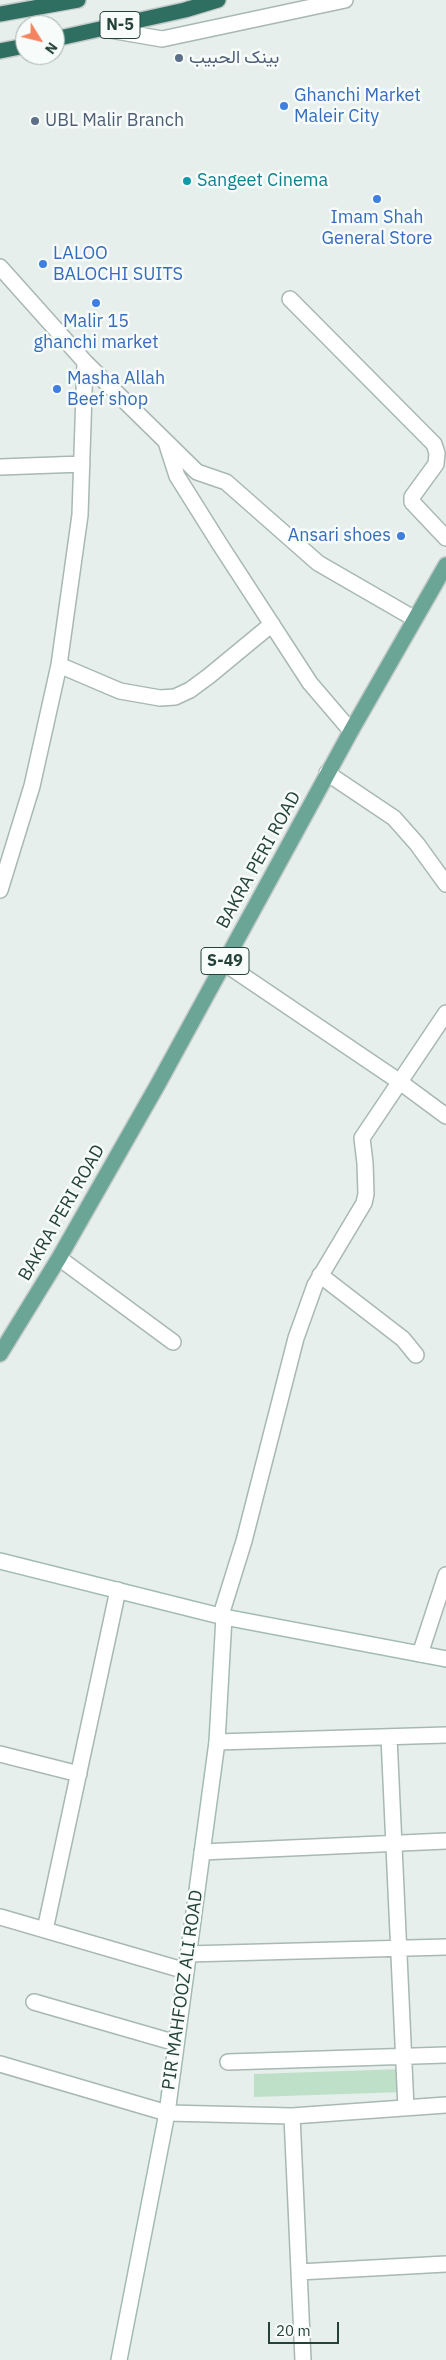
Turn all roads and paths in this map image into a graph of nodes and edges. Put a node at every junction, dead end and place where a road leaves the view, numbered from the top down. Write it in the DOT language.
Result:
graph roads {
  1 [pos="46,0"];
  2 [pos="78,0"];
  3 [pos="218,0"];
  4 [pos="345,0"];
  5 [pos="28,8"];
  6 [pos="0,14"];
  7 [pos="104,29"];
  8 [pos="65,37"];
  9 [pos="15,48"];
  10 [pos="0,51"];
  11 [pos="0,267"];
  12 [pos="290,299"];
  13 [pos="85,362"];
  14 [pos="166,441"];
  15 [pos="82,464"];
  16 [pos="0,467"];
  17 [pos="446,538"];
  18 [pos="446,565"];
  19 [pos="415,619"];
  20 [pos="272,624"];
  21 [pos="59,665"];
  22 [pos="350,731"];
  23 [pos="328,773"];
  24 [pos="446,884"];
  25 [pos="0,890"];
  26 [pos="224,963"];
  27 [pos="446,1013"];
  28 [pos="400,1082"];
  29 [pos="446,1116"];
  30 [pos="59,1258"];
  31 [pos="320,1275"];
  32 [pos="173,1342"];
  33 [pos="0,1354"];
  34 [pos="416,1355"];
  35 [pos="0,1561"];
  36 [pos="446,1575"];
  37 [pos="118,1590"];
  38 [pos="222,1616"];
  39 [pos="420,1654"];
  40 [pos="446,1659"];
  41 [pos="446,1736"];
  42 [pos="389,1737"];
  43 [pos="217,1742"];
  44 [pos="0,1754"];
  45 [pos="79,1774"];
  46 [pos="446,1840"];
  47 [pos="395,1843"];
  48 [pos="202,1852"];
  49 [pos="0,1917"];
  50 [pos="45,1930"];
  51 [pos="446,1947"];
  52 [pos="398,1948"];
  53 [pos="188,1954"];
  54 [pos="186,1971"];
  55 [pos="34,2002"];
  56 [pos="176,2043"];
  57 [pos="446,2055"];
  58 [pos="403,2057"];
  59 [pos="228,2062"];
  60 [pos="0,2064"];
  61 [pos="446,2106"];
  62 [pos="406,2108"];
  63 [pos="167,2113"];
  64 [pos="292,2116"];
  65 [pos="446,2264"];
  66 [pos="299,2272"];
  67 [pos="120,2360"];
  68 [pos="303,2360"];
  1 -- 5 [label="street"];
  2 -- 5 [label="highway, N-5"];
  3 -- 7 [label="highway, N-5"];
  4 -- 7 [label="street"];
  5 -- 6 [label="highway, N-5"];
  7 -- 8 [label="highway, N-5"];
  9 -- 10 [label="highway"];
  11 -- 13 [label="street"];
  12 -- 17 [label="street"];
  13 -- 14 [label="street"];
  13 -- 15 [label="street"];
  14 -- 19 [label="street"];
  14 -- 20 [label="street"];
  15 -- 16 [label="street"];
  15 -- 21 [label="street"];
  18 -- 19 [label="main road, BAKRA PERI ROAD / S-49"];
  19 -- 22 [label="main road, BAKRA PERI ROAD / S-49"];
  20 -- 21 [label="street"];
  20 -- 22 [label="street"];
  21 -- 25 [label="street"];
  22 -- 23 [label="main road, BAKRA PERI ROAD / S-49"];
  23 -- 24 [label="street"];
  23 -- 26 [label="main road, BAKRA PERI ROAD / S-49"];
  26 -- 28 [label="street"];
  26 -- 30 [label="main road, BAKRA PERI ROAD / S-49"];
  27 -- 28 [label="street, PIR MAHFOOZ ALI ROAD"];
  28 -- 29 [label="street"];
  28 -- 31 [label="street, PIR MAHFOOZ ALI ROAD"];
  30 -- 32 [label="street"];
  30 -- 33 [label="main road, BAKRA PERI ROAD / S-49"];
  31 -- 34 [label="street"];
  31 -- 38 [label="street, PIR MAHFOOZ ALI ROAD"];
  35 -- 37 [label="street"];
  36 -- 39 [label="street"];
  37 -- 38 [label="street"];
  37 -- 45 [label="street"];
  38 -- 39 [label="street"];
  38 -- 43 [label="street, PIR MAHFOOZ ALI ROAD"];
  39 -- 40 [label="street"];
  41 -- 42 [label="street"];
  42 -- 43 [label="street"];
  42 -- 47 [label="street"];
  43 -- 48 [label="street, PIR MAHFOOZ ALI ROAD"];
  44 -- 45 [label="street"];
  45 -- 50 [label="street"];
  46 -- 47 [label="street"];
  47 -- 48 [label="street"];
  47 -- 52 [label="street"];
  48 -- 53 [label="street, PIR MAHFOOZ ALI ROAD"];
  49 -- 50 [label="street"];
  50 -- 54 [label="street"];
  51 -- 52 [label="street"];
  52 -- 53 [label="street"];
  52 -- 58 [label="street"];
  53 -- 54 [label="street, PIR MAHFOOZ ALI ROAD"];
  54 -- 56 [label="street, PIR MAHFOOZ ALI ROAD"];
  55 -- 56 [label="street"];
  56 -- 63 [label="street, PIR MAHFOOZ ALI ROAD"];
  57 -- 58 [label="street"];
  58 -- 59 [label="street"];
  58 -- 62 [label="street"];
  60 -- 63 [label="street"];
  61 -- 62 [label="street"];
  62 -- 64 [label="street"];
  63 -- 64 [label="street"];
  63 -- 67 [label="street, PIR MAHFOOZ ALI ROAD"];
  64 -- 66 [label="street"];
  65 -- 66 [label="street"];
  66 -- 68 [label="street"];
}
